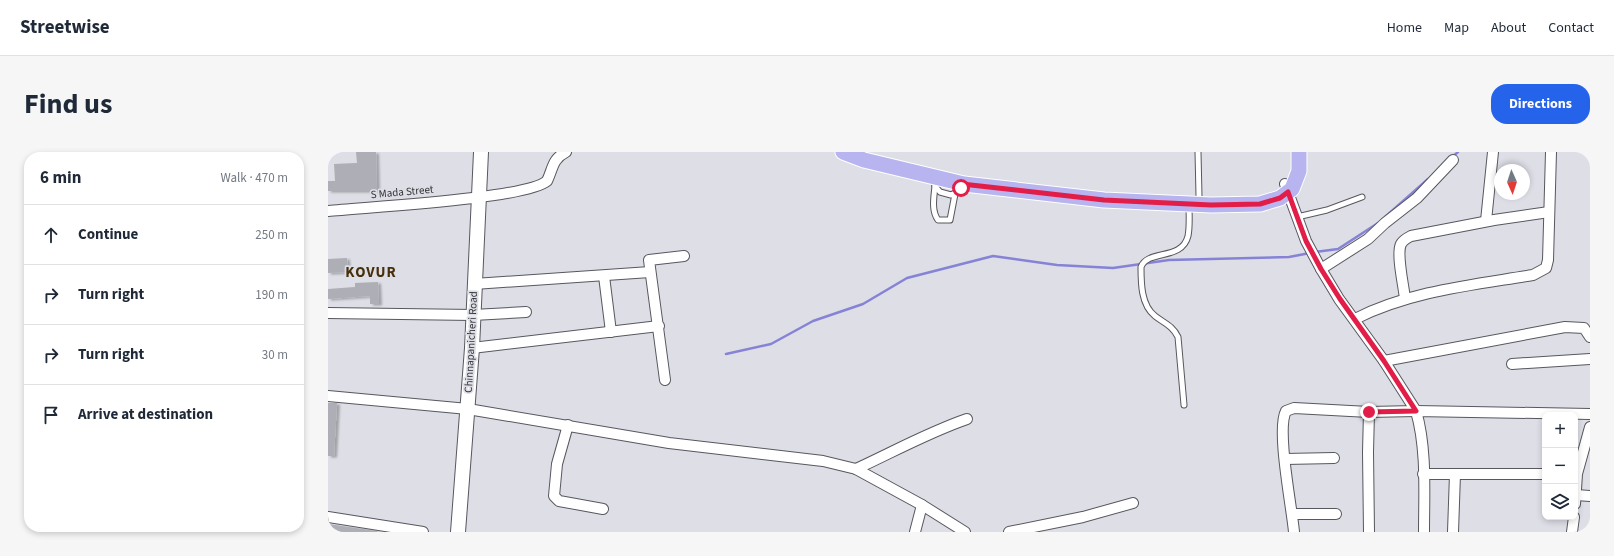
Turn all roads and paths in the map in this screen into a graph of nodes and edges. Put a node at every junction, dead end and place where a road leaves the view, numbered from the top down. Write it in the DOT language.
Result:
graph roads {
  1 [pos="481,152"];
  2 [pos="566,152"];
  3 [pos="843,152"];
  4 [pos="866,152"];
  5 [pos="1198,152"];
  6 [pos="1291,152"];
  7 [pos="1299,152"];
  8 [pos="1493,152"];
  9 [pos="1551,152"];
  10 [pos="1453,160"];
  11 [pos="935,182"];
  12 [pos="1287,188"];
  13 [pos="959,189"];
  14 [pos="478,197"];
  15 [pos="1362,197"];
  16 [pos="1194,200"];
  17 [pos="328,211"];
  18 [pos="1549,212"];
  19 [pos="1298,217"];
  20 [pos="1486,221"];
  21 [pos="684,256"];
  22 [pos="1321,269"];
  23 [pos="650,272"];
  24 [pos="604,276"];
  25 [pos="474,284"];
  26 [pos="1405,299"];
  27 [pos="526,312"];
  28 [pos="328,313"];
  29 [pos="473,315"];
  30 [pos="1355,319"];
  31 [pos="658,326"];
  32 [pos="611,332"];
  33 [pos="1590,337"];
  34 [pos="472,348"];
  35 [pos="1590,359"];
  36 [pos="1384,361"];
  37 [pos="1512,364"];
  38 [pos="665,380"];
  39 [pos="328,396"];
  40 [pos="1184,405"];
  41 [pos="468,409"];
  42 [pos="1416,411"];
  43 [pos="1369,412"];
  44 [pos="1590,414"];
  45 [pos="967,420"];
  46 [pos="568,426"];
  47 [pos="1590,432"];
  48 [pos="1334,458"];
  49 [pos="1285,459"];
  50 [pos="1578,468"];
  51 [pos="856,469"];
  52 [pos="1424,474"];
  53 [pos="1455,474"];
  54 [pos="1542,474"];
  55 [pos="1590,496"];
  56 [pos="1578,498"];
  57 [pos="1133,503"];
  58 [pos="922,505"];
  59 [pos="603,509"];
  60 [pos="1293,514"];
  61 [pos="1336,514"];
  62 [pos="328,517"];
  63 [pos="1574,520"];
  64 [pos="409,531"];
  65 [pos="423,532"];
  66 [pos="458,532"];
  67 [pos="915,532"];
  68 [pos="965,532"];
  69 [pos="1009,532"];
  70 [pos="1294,532"];
  71 [pos="1369,532"];
  72 [pos="1424,532"];
  73 [pos="1453,532"];
  74 [pos="1572,532"];
  1 -- 14 [label="street, Chinnapanicheri Road"];
  2 -- 14 [label="street, S Mada Street"];
  3 -- 11 [label="main road"];
  4 -- 16 [label="main road"];
  5 -- 16 [label="lane"];
  6 -- 12 [label="main road"];
  7 -- 12 [label="main road"];
  8 -- 20 [label="street"];
  9 -- 18 [label="street"];
  10 -- 22 [label="street"];
  11 -- 13 [label="main road"];
  11 -- 13 [label="lane"];
  12 -- 16 [label="main road"];
  12 -- 19 [label="street"];
  13 -- 16 [label="main road"];
  14 -- 17 [label="street, S Mada Street"];
  14 -- 25 [label="street, Chinnapanicheri Road"];
  15 -- 19 [label="lane"];
  16 -- 40 [label="lane"];
  18 -- 20 [label="street"];
  18 -- 26 [label="street"];
  19 -- 22 [label="street"];
  20 -- 26 [label="street"];
  21 -- 23 [label="street"];
  22 -- 30 [label="street"];
  23 -- 24 [label="street"];
  23 -- 31 [label="street"];
  24 -- 25 [label="street"];
  24 -- 32 [label="street"];
  25 -- 29 [label="street, Chinnapanicheri Road"];
  26 -- 30 [label="street"];
  27 -- 29 [label="street"];
  28 -- 29 [label="street"];
  29 -- 34 [label="street, Chinnapanicheri Road"];
  30 -- 36 [label="street"];
  31 -- 32 [label="street"];
  31 -- 38 [label="street"];
  32 -- 34 [label="street"];
  33 -- 36 [label="street"];
  34 -- 41 [label="street, Chinnapanicheri Road"];
  35 -- 37 [label="street"];
  36 -- 42 [label="street"];
  39 -- 41 [label="street"];
  41 -- 46 [label="street"];
  41 -- 66 [label="street, Chinnapanicheri Road"];
  42 -- 43 [label="street"];
  42 -- 44 [label="street"];
  42 -- 52 [label="street"];
  43 -- 49 [label="street"];
  43 -- 71 [label="street"];
  45 -- 51 [label="street"];
  46 -- 51 [label="street"];
  46 -- 59 [label="street"];
  47 -- 50 [label="street"];
  48 -- 49 [label="street"];
  49 -- 60 [label="street"];
  51 -- 58 [label="street"];
  52 -- 53 [label="street"];
  52 -- 72 [label="street"];
  53 -- 54 [label="street"];
  53 -- 73 [label="street"];
  55 -- 56 [label="street"];
  57 -- 69 [label="street"];
  58 -- 67 [label="street"];
  58 -- 68 [label="street"];
  60 -- 61 [label="street"];
  60 -- 70 [label="street"];
  62 -- 64 [label="street"];
  63 -- 74 [label="street"];
  64 -- 65 [label="street"];
}
